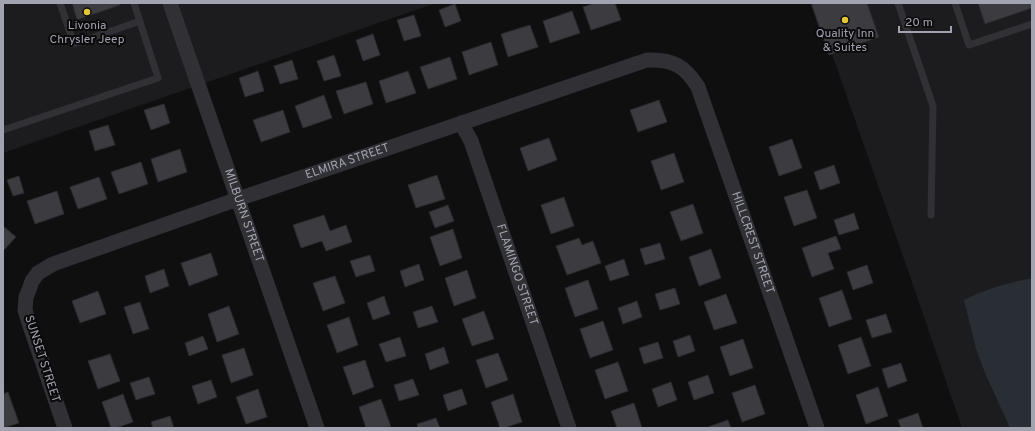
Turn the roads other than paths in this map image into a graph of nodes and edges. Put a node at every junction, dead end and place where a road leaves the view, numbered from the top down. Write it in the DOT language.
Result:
graph roads {
  1 [pos="60,3"];
  2 [pos="134,3"];
  3 [pos="170,3"];
  4 [pos="898,3"];
  5 [pos="955,3"];
  6 [pos="140,21"];
  7 [pos="1032,24"];
  8 [pos="678,65"];
  9 [pos="461,123"];
  10 [pos="3,130"];
  11 [pos="238,199"];
  12 [pos="931,215"];
  13 [pos="29,290"];
  14 [pos="65,428"];
  15 [pos="317,428"];
  16 [pos="569,428"];
  17 [pos="817,428"];
  1 -- 6 [label="lane"];
  2 -- 6 [label="lane"];
  3 -- 11 [label="street, MILBURN STREET"];
  4 -- 12 [label="lane"];
  5 -- 7 [label="lane"];
  6 -- 10 [label="lane"];
  8 -- 9 [label="street, ELMIRA STREET"];
  8 -- 17 [label="street, HILLCREST STREET"];
  9 -- 11 [label="street, ELMIRA STREET"];
  9 -- 16 [label="street, FLAMINGO STREET"];
  11 -- 13 [label="street, ELMIRA STREET"];
  11 -- 15 [label="street, MILBURN STREET"];
  13 -- 14 [label="street, SUNSET STREET"];
}
